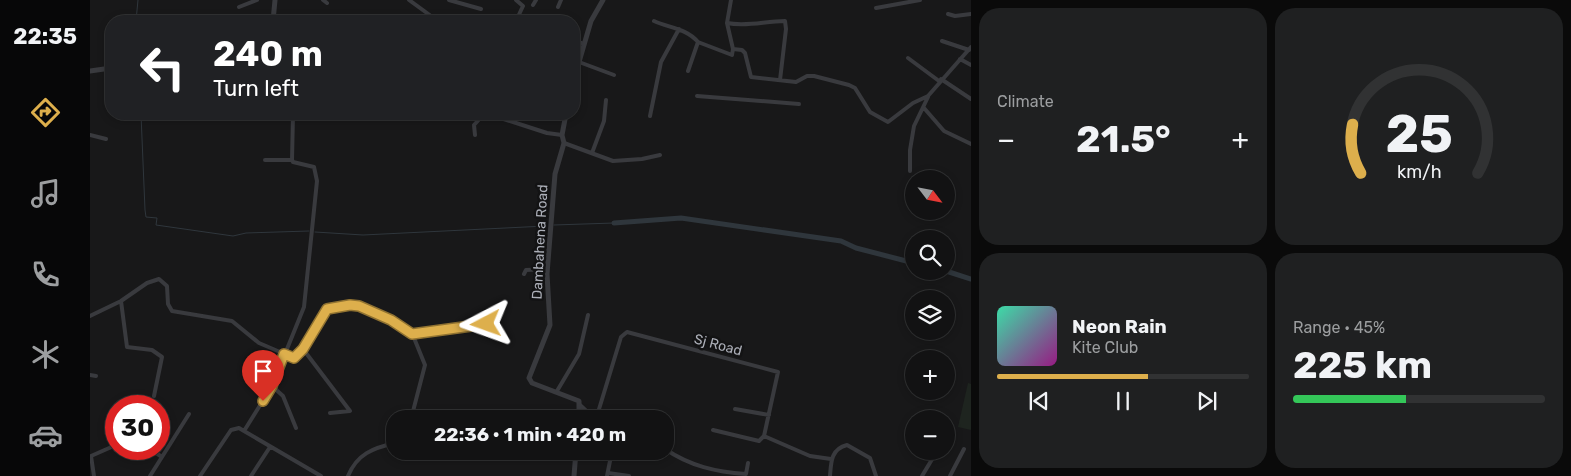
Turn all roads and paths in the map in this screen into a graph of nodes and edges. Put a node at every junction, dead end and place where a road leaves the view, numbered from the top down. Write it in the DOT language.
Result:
graph roads {
  1 [pos="256,0"];
  2 [pos="275,0"];
  3 [pos="409,0"];
  4 [pos="449,0"];
  5 [pos="516,0"];
  6 [pos="561,0"];
  7 [pos="603,0"];
  8 [pos="731,0"];
  9 [pos="920,0"];
  10 [pos="907,1"];
  11 [pos="239,7"];
  12 [pos="558,7"];
  13 [pos="876,8"];
  14 [pos="481,9"];
  15 [pos="948,14"];
  16 [pos="971,14"];
  17 [pos="274,15"];
  18 [pos="430,15"];
  19 [pos="519,15"];
  20 [pos="654,21"];
  21 [pos="727,23"];
  22 [pos="679,29"];
  23 [pos="942,41"];
  24 [pos="580,42"];
  25 [pos="698,42"];
  26 [pos="584,44"];
  27 [pos="970,48"];
  28 [pos="733,49"];
  29 [pos="580,58"];
  30 [pos="908,58"];
  31 [pos="960,58"];
  32 [pos="580,62"];
  33 [pos="971,65"];
  34 [pos="105,69"];
  35 [pos="90,70"];
  36 [pos="688,71"];
  37 [pos="614,75"];
  38 [pos="780,80"];
  39 [pos="940,80"];
  40 [pos="697,96"];
  41 [pos="928,96"];
  42 [pos="971,99"];
  43 [pos="606,100"];
  44 [pos="799,104"];
  45 [pos="924,108"];
  46 [pos="650,116"];
  47 [pos="293,120"];
  48 [pos="479,120"];
  49 [pos="510,120"];
  50 [pos="565,120"];
  51 [pos="475,135"];
  52 [pos="562,135"];
  53 [pos="90,136"];
  54 [pos="106,139"];
  55 [pos="564,143"];
  56 [pos="971,144"];
  57 [pos="592,152"];
  58 [pos="660,155"];
  59 [pos="265,160"];
  60 [pos="292,160"];
  61 [pos="910,170"];
  62 [pos="548,269"];
  63 [pos="524,274"];
  64 [pos="121,300"];
  65 [pos="588,315"];
  66 [pos="90,316"];
  67 [pos="486,324"];
  68 [pos="412,334"];
  69 [pos="303,349"];
  70 [pos="284,354"];
  71 [pos="90,375"];
  72 [pos="96,376"];
  73 [pos="272,386"];
  74 [pos="557,391"];
  75 [pos="154,395"];
  76 [pos="580,405"];
  77 [pos="735,409"];
  78 [pos="413,410"];
  79 [pos="580,410"];
  80 [pos="586,410"];
  81 [pos="599,410"];
  82 [pos="330,413"];
  83 [pos="189,414"];
  84 [pos="769,415"];
  85 [pos="296,428"];
  86 [pos="713,430"];
  87 [pos="244,431"];
  88 [pos="764,436"];
  89 [pos="170,444"];
  90 [pos="386,446"];
  91 [pos="270,447"];
  92 [pos="105,449"];
  93 [pos="964,449"];
  94 [pos="674,455"];
  95 [pos="831,459"];
  96 [pos="160,460"];
  97 [pos="575,460"];
  98 [pos="610,460"];
  99 [pos="932,460"];
  100 [pos="748,463"];
  101 [pos="607,474"];
  102 [pos="746,475"];
  103 [pos="94,476"];
  104 [pos="150,476"];
  105 [pos="200,476"];
  106 [pos="252,476"];
  107 [pos="321,476"];
  108 [pos="348,476"];
  109 [pos="574,476"];
  110 [pos="629,476"];
  111 [pos="830,476"];
  112 [pos="876,476"];
  113 [pos="922,476"];
  114 [pos="950,476"];
  1 -- 11 [label="street"];
  2 -- 17 [label="street"];
  3 -- 18 [label="street"];
  4 -- 14 [label="street"];
  5 -- 19 [label="street"];
  6 -- 12 [label="street"];
  7 -- 26 [label="street"];
  8 -- 21 [label="street"];
  9 -- 10 [label="street"];
  10 -- 13 [label="street"];
  15 -- 16 [label="street"];
  20 -- 22 [label="street"];
  21 -- 28 [label="street"];
  21 -- 38 [label="street"];
  22 -- 25 [label="street"];
  22 -- 46 [label="street"];
  23 -- 27 [label="street"];
  24 -- 26 [label="street"];
  25 -- 28 [label="street"];
  25 -- 36 [label="street"];
  26 -- 29 [label="street"];
  27 -- 31 [label="street"];
  28 -- 38 [label="street"];
  30 -- 39 [label="street"];
  31 -- 33 [label="street"];
  31 -- 39 [label="street"];
  32 -- 37 [label="street"];
  34 -- 35 [label="street"];
  38 -- 41 [label="street"];
  39 -- 41 [label="street"];
  39 -- 42 [label="street"];
  40 -- 44 [label="street"];
  41 -- 45 [label="street"];
  43 -- 57 [label="street"];
  45 -- 56 [label="street"];
  45 -- 61 [label="street"];
  47 -- 60 [label="street"];
  48 -- 51 [label="street"];
  49 -- 52 [label="street"];
  50 -- 52 [label="street"];
  52 -- 55 [label="street"];
  53 -- 54 [label="street"];
  55 -- 57 [label="street"];
  55 -- 62 [label="street, Dambahena Road"];
  57 -- 58 [label="street"];
  59 -- 60 [label="street"];
  60 -- 70 [label="street"];
  62 -- 63 [label="street"];
  62 -- 74 [label="street, Dambahena Road"];
  64 -- 66 [label="street"];
  64 -- 70 [label="street"];
  64 -- 75 [label="street"];
  65 -- 74 [label="street"];
  67 -- 68 [label="street"];
  68 -- 69 [label="street"];
  68 -- 78 [label="street"];
  69 -- 70 [label="street"];
  69 -- 82 [label="street"];
  70 -- 73 [label="street"];
  71 -- 72 [label="street"];
  73 -- 85 [label="street"];
  73 -- 87 [label="street"];
  74 -- 76 [label="street"];
  76 -- 79 [label="street"];
  76 -- 80 [label="street, Sj Road"];
  77 -- 84 [label="street"];
  81 -- 84 [label="street, Sj Road"];
  83 -- 89 [label="street"];
  84 -- 88 [label="street, Sj Road"];
  86 -- 88 [label="street"];
  87 -- 91 [label="street"];
  87 -- 105 [label="street"];
  88 -- 95 [label="street"];
  90 -- 108 [label="street"];
  91 -- 106 [label="street"];
  91 -- 107 [label="street"];
  92 -- 103 [label="street"];
  93 -- 114 [label="street"];
  94 -- 102 [label="street"];
  95 -- 111 [label="street"];
  95 -- 112 [label="street"];
  96 -- 104 [label="street"];
  97 -- 109 [label="street"];
  98 -- 101 [label="street"];
  99 -- 113 [label="street"];
  100 -- 102 [label="street"];
  101 -- 110 [label="street"];
}
